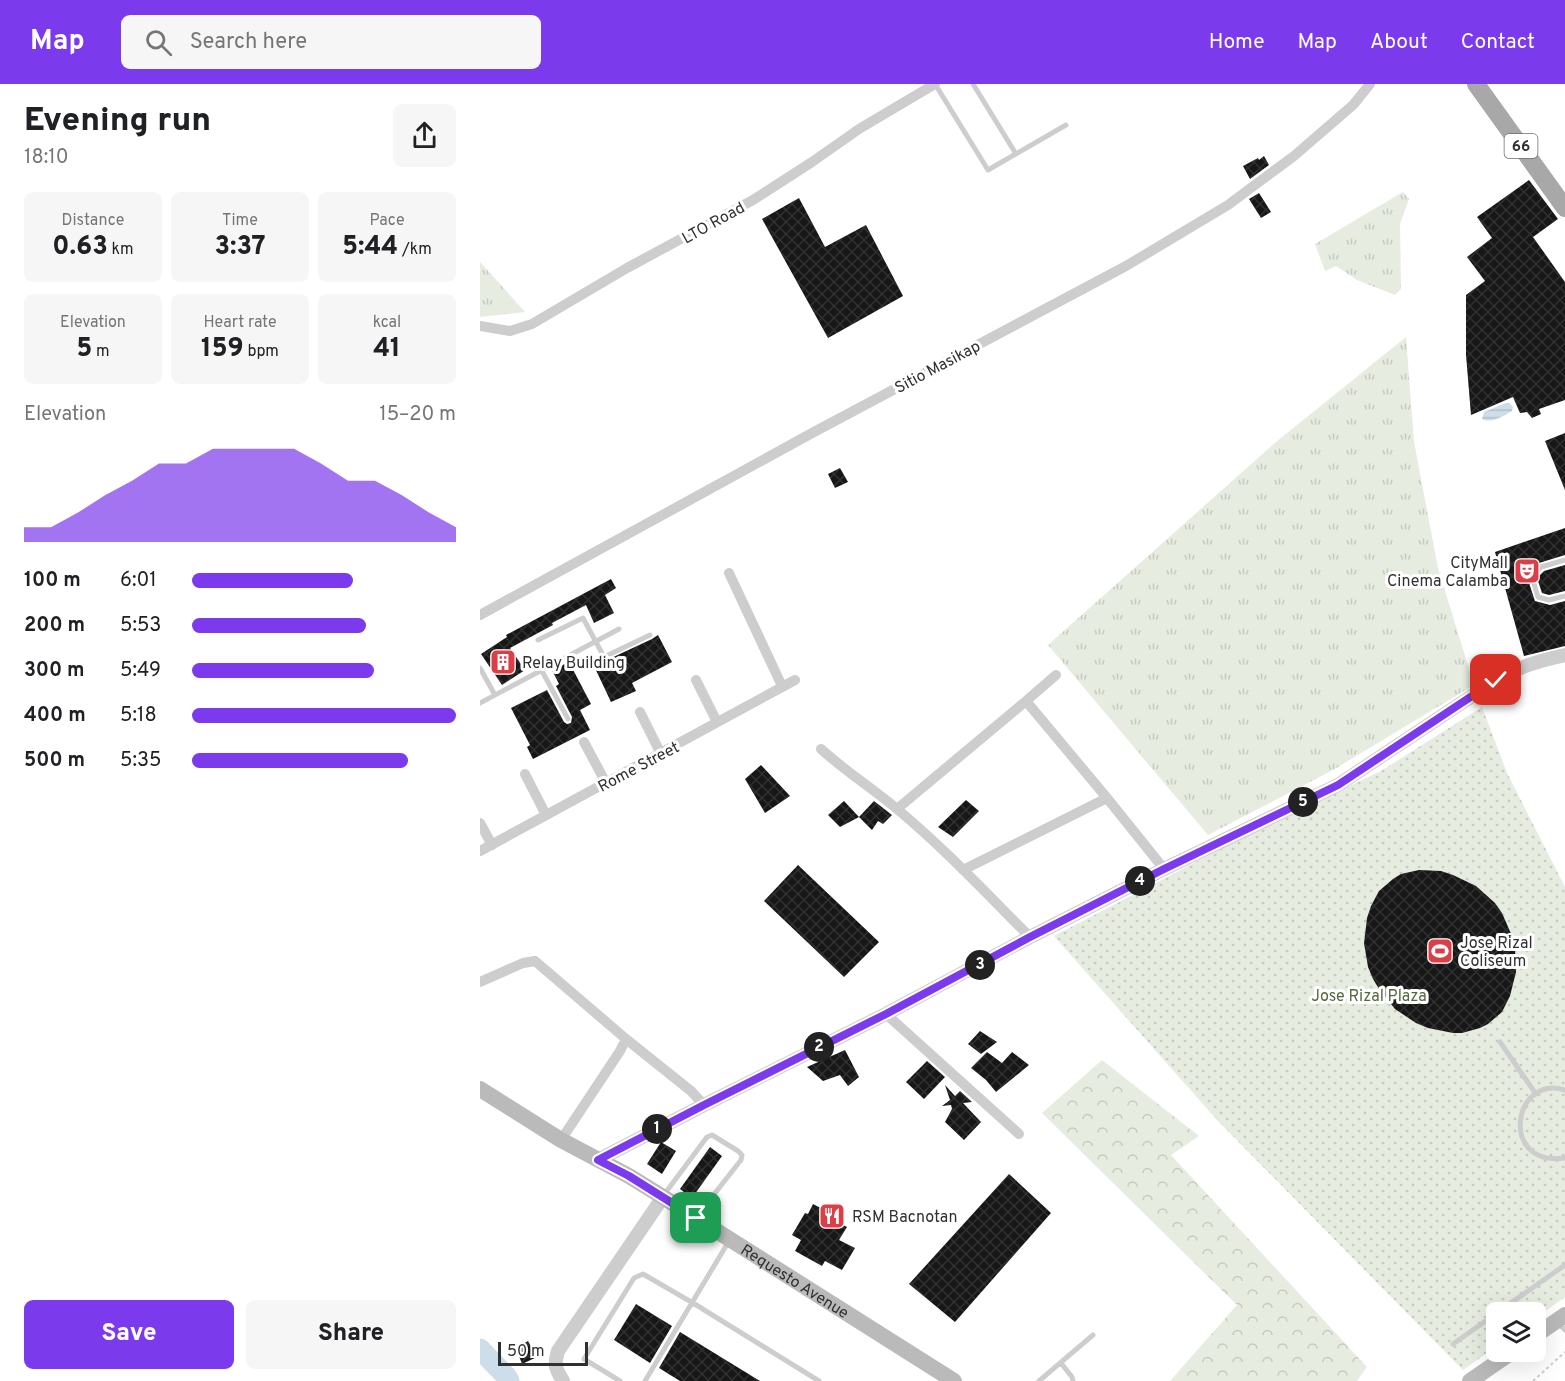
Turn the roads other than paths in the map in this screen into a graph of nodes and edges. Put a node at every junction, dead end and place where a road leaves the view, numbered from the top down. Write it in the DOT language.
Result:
graph roads {
  1 [pos="935,84"];
  2 [pos="1370,84"];
  3 [pos="1476,84"];
  4 [pos="975,85"];
  5 [pos="1066,125"];
  6 [pos="1016,154"];
  7 [pos="1565,208"];
  8 [pos="480,326"];
  9 [pos="1565,560"];
  10 [pos="729,573"];
  11 [pos="1565,596"];
  12 [pos="480,615"];
  13 [pos="620,629"];
  14 [pos="650,635"];
  15 [pos="538,640"];
  16 [pos="596,642"];
  17 [pos="1565,655"];
  18 [pos="480,669"];
  19 [pos="542,671"];
  20 [pos="1056,675"];
  21 [pos="696,680"];
  22 [pos="795,680"];
  23 [pos="782,686"];
  24 [pos="495,695"];
  25 [pos="1026,701"];
  26 [pos="480,704"];
  27 [pos="640,712"];
  28 [pos="568,719"];
  29 [pos="717,722"];
  30 [pos="584,742"];
  31 [pos="821,749"];
  32 [pos="661,754"];
  33 [pos="525,774"];
  34 [pos="606,783"];
  35 [pos="1107,798"];
  36 [pos="897,808"];
  37 [pos="546,815"];
  38 [pos="480,823"];
  39 [pos="492,844"];
  40 [pos="480,851"];
  41 [pos="1164,869"];
  42 [pos="963,870"];
  43 [pos="1030,937"];
  44 [pos="480,982"];
  45 [pos="886,1014"];
  46 [pos="626,1039"];
  47 [pos="1500,1041"];
  48 [pos="480,1089"];
  49 [pos="1565,1090"];
  50 [pos="1536,1094"];
  51 [pos="704,1105"];
  52 [pos="1019,1134"];
  53 [pos="561,1140"];
  54 [pos="1565,1158"];
  55 [pos="598,1160"];
  56 [pos="663,1197"];
  57 [pos="696,1218"];
  58 [pos="730,1240"];
  59 [pos="1565,1265"];
  60 [pos="1513,1302"];
  61 [pos="693,1303"];
  62 [pos="1486,1321"];
  63 [pos="1562,1322"];
  64 [pos="1546,1330"];
  65 [pos="1093,1335"];
  66 [pos="1453,1344"];
  67 [pos="1498,1362"];
  68 [pos="1061,1363"];
  69 [pos="563,1381"];
  70 [pos="620,1381"];
  71 [pos="645,1381"];
  72 [pos="819,1381"];
  73 [pos="954,1381"];
  74 [pos="1038,1381"];
  75 [pos="1073,1381"];
  76 [pos="1470,1381"];
  1 -- 6 [label="lane"];
  1 -- 8 [label="street, LTO Road"];
  2 -- 12 [label="street, Sitio Masikap"];
  3 -- 7 [label="main road, 66"];
  4 -- 6 [label="lane"];
  5 -- 6 [label="lane"];
  9 -- 11 [label="lane"];
  10 -- 23 [label="street"];
  13 -- 16 [label="lane"];
  14 -- 16 [label="lane"];
  15 -- 16 [label="lane"];
  16 -- 19 [label="lane"];
  17 -- 41 [label="street"];
  18 -- 24 [label="lane"];
  19 -- 24 [label="lane"];
  19 -- 28 [label="lane"];
  20 -- 25 [label="street"];
  21 -- 29 [label="street"];
  22 -- 23 [label="street, Rome Street"];
  23 -- 29 [label="street, Rome Street"];
  24 -- 26 [label="lane"];
  25 -- 35 [label="street"];
  25 -- 36 [label="street"];
  27 -- 32 [label="street"];
  29 -- 32 [label="street, Rome Street"];
  30 -- 34 [label="street"];
  31 -- 36 [label="street"];
  32 -- 34 [label="street, Rome Street"];
  33 -- 37 [label="street"];
  34 -- 37 [label="street, Rome Street"];
  35 -- 41 [label="street"];
  35 -- 42 [label="street"];
  36 -- 42 [label="street"];
  37 -- 39 [label="street, Rome Street"];
  38 -- 39 [label="street"];
  39 -- 40 [label="street, Rome Street"];
  41 -- 43 [label="street"];
  42 -- 43 [label="street"];
  43 -- 45 [label="street"];
  44 -- 46 [label="street"];
  45 -- 51 [label="street"];
  45 -- 52 [label="street"];
  46 -- 51 [label="street"];
  46 -- 53 [label="street"];
  47 -- 50 [label="lane"];
  48 -- 53 [label="main road, Requesto Avenue"];
  49 -- 50 [label="lane"];
  50 -- 54 [label="lane"];
  51 -- 55 [label="street"];
  53 -- 55 [label="main road, Requesto Avenue"];
  55 -- 56 [label="main road, Requesto Avenue"];
  56 -- 57 [label="main road, Requesto Avenue"];
  56 -- 57 [label="lane"];
  56 -- 69 [label="street"];
  57 -- 58 [label="main road, Requesto Avenue"];
  58 -- 61 [label="lane"];
  58 -- 73 [label="main road, Requesto Avenue"];
  59 -- 60 [label="lane"];
  61 -- 70 [label="lane"];
  61 -- 71 [label="lane"];
  61 -- 72 [label="lane"];
  62 -- 66 [label="lane"];
  63 -- 64 [label="main road"];
  65 -- 68 [label="lane"];
  67 -- 76 [label="main road"];
  68 -- 74 [label="lane"];
  68 -- 75 [label="lane"];
}
